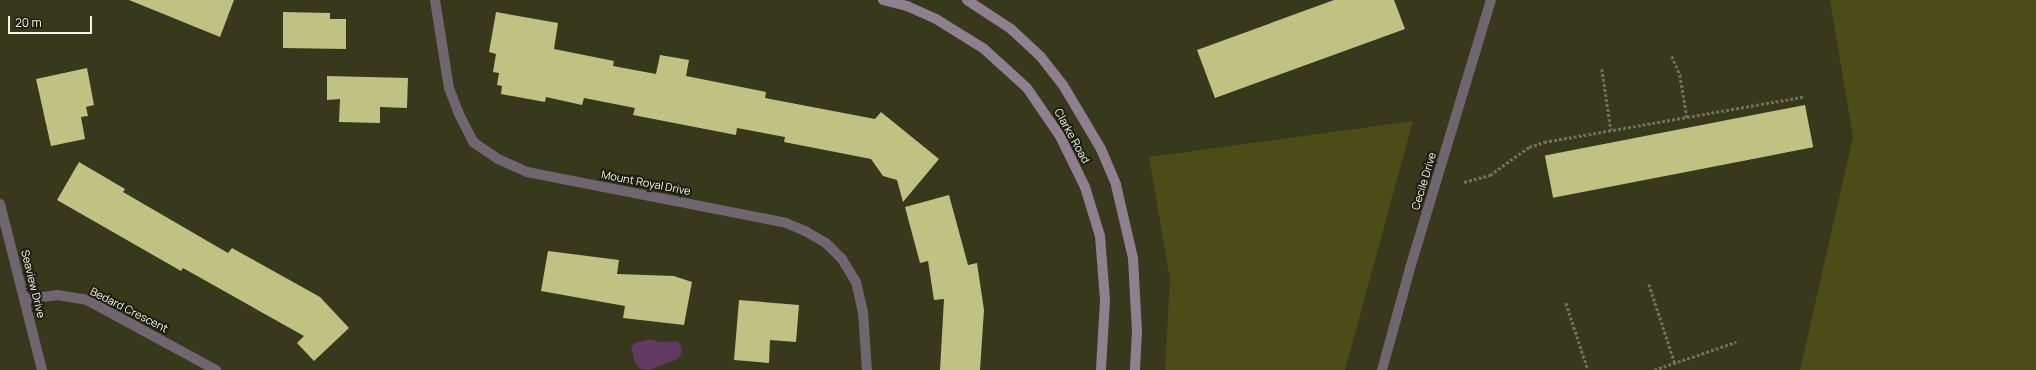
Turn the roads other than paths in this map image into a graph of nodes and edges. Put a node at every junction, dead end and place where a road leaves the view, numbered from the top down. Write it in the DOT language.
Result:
graph roads {
  1 [pos="435,0"];
  2 [pos="883,0"];
  3 [pos="967,0"];
  4 [pos="1491,0"];
  5 [pos="0,204"];
  6 [pos="26,299"];
  7 [pos="42,370"];
  8 [pos="216,370"];
  9 [pos="867,370"];
  10 [pos="1101,370"];
  11 [pos="1135,370"];
  12 [pos="1382,370"];
  1 -- 9 [label="street, Mount Royal Drive"];
  2 -- 10 [label="main road, Clarke Road"];
  3 -- 11 [label="main road, Clarke Road"];
  4 -- 12 [label="street, Cecile Drive"];
  5 -- 6 [label="street, Seaview Drive"];
  6 -- 7 [label="street, Seaview Drive"];
  6 -- 8 [label="street, Bedard Crescent"];
}
